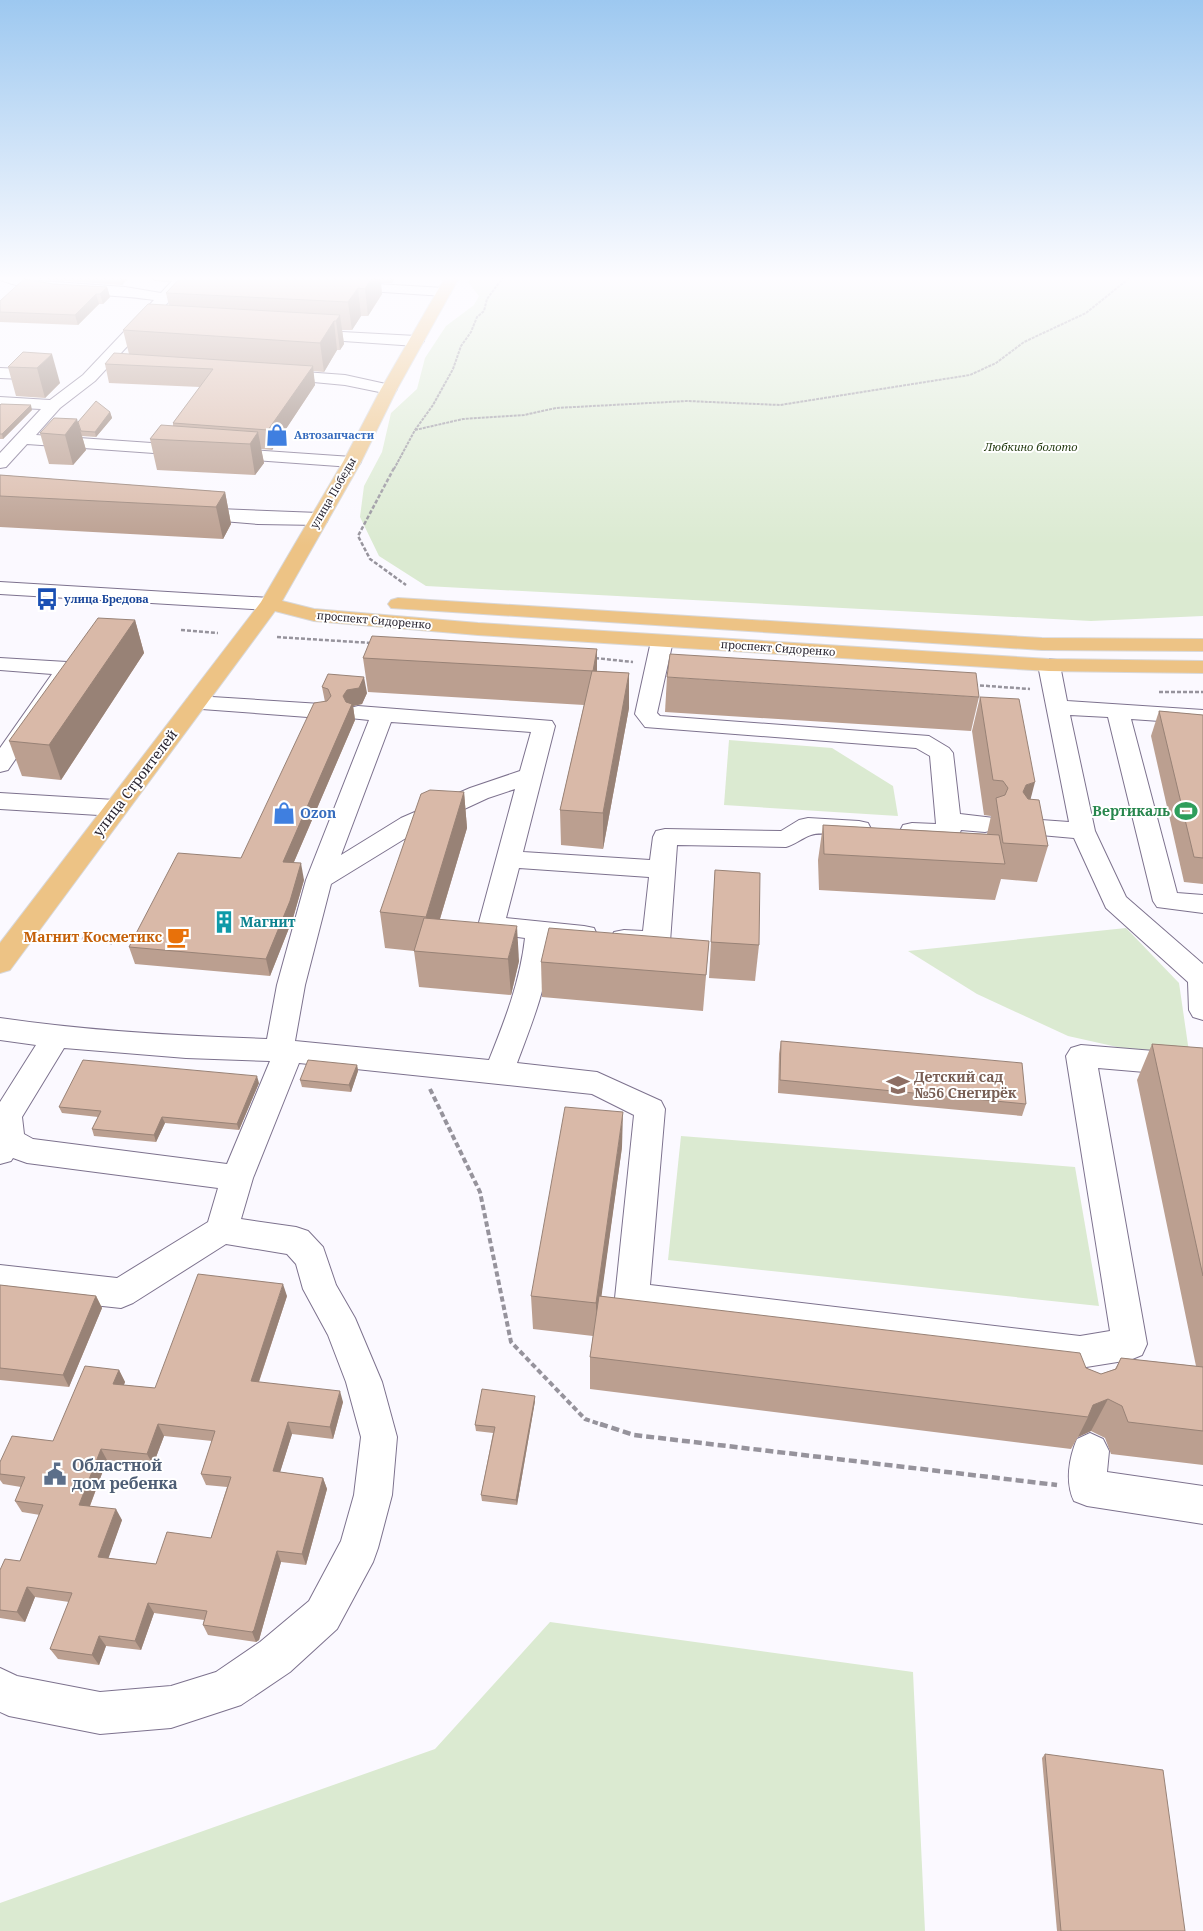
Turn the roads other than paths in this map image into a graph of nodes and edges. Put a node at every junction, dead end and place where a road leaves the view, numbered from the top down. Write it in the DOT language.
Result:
graph roads {
  1 [pos="101,366"];
  2 [pos="402,366"];
  3 [pos="0,373"];
  4 [pos="258,374"];
  5 [pos="89,378"];
  6 [pos="389,389"];
  7 [pos="0,402"];
  8 [pos="54,404"];
  9 [pos="12,445"];
  10 [pos="352,462"];
  11 [pos="0,463"];
  12 [pos="178,512"];
  13 [pos="319,519"];
  14 [pos="0,588"];
  15 [pos="270,604"];
  16 [pos="662,641"];
  17 [pos="1203,645"];
  18 [pos="0,664"];
  19 [pos="1049,665"];
  20 [pos="1203,667"];
  21 [pos="1057,699"];
  22 [pos="196,704"];
  23 [pos="321,711"];
  24 [pos="1118,712"];
  25 [pos="1203,717"];
  26 [pos="0,765"];
  27 [pos="531,775"];
  28 [pos="0,801"];
  29 [pos="115,808"];
  30 [pos="949,821"];
  31 [pos="986,824"];
  32 [pos="1027,827"];
  33 [pos="1083,831"];
  34 [pos="509,859"];
  35 [pos="662,869"];
  36 [pos="319,880"];
  37 [pos="1166,901"];
  38 [pos="1115,902"];
  39 [pos="1203,904"];
  40 [pos="539,930"];
  41 [pos="0,962"];
  42 [pos="1203,1010"];
  43 [pos="0,1029"];
  44 [pos="56,1037"];
  45 [pos="284,1050"];
  46 [pos="1203,1066"];
  47 [pos="499,1072"];
  48 [pos="5,1146"];
  49 [pos="237,1178"];
  50 [pos="222,1230"];
  51 [pos="0,1280"];
  52 [pos="1090,1452"];
  53 [pos="1203,1505"];
  54 [pos="0,1689"];
  1 -- 5 [label="street"];
  2 -- 6 [label="main road, улица Победы"];
  3 -- 5 [label="street"];
  4 -- 6 [label="street"];
  5 -- 8 [label="street"];
  6 -- 10 [label="main road, улица Победы"];
  7 -- 8 [label="street"];
  8 -- 9 [label="street"];
  9 -- 10 [label="street"];
  9 -- 11 [label="street"];
  10 -- 13 [label="main road, улица Победы"];
  12 -- 13 [label="street"];
  13 -- 15 [label="main road, улица Победы"];
  14 -- 15 [label="street"];
  15 -- 16 [label="main road, проспект Сидоренко"];
  15 -- 17 [label="main road, проспект Сидоренко"];
  15 -- 22 [label="main road, улица Строителей"];
  16 -- 19 [label="main road, проспект Сидоренко"];
  16 -- 30 [label="street"];
  18 -- 26 [label="street"];
  19 -- 20 [label="main road, проспект Сидоренко"];
  19 -- 21 [label="street"];
  21 -- 24 [label="street"];
  21 -- 33 [label="street"];
  22 -- 23 [label="street"];
  22 -- 29 [label="main road, улица Строителей"];
  24 -- 25 [label="street"];
  24 -- 37 [label="street"];
  27 -- 34 [label="street"];
  27 -- 36 [label="street"];
  27 -- 36 [label="street"];
  28 -- 29 [label="street"];
  29 -- 41 [label="main road, улица Строителей"];
  30 -- 31 [label="street"];
  30 -- 35 [label="street"];
  32 -- 33 [label="street"];
  33 -- 38 [label="street"];
  34 -- 35 [label="street"];
  34 -- 40 [label="street"];
  35 -- 40 [label="street"];
  36 -- 45 [label="street"];
  37 -- 38 [label="street"];
  37 -- 39 [label="street"];
  38 -- 42 [label="street"];
  40 -- 47 [label="street"];
  43 -- 44 [label="street"];
  44 -- 45 [label="street"];
  44 -- 48 [label="street"];
  45 -- 47 [label="street"];
  45 -- 49 [label="street"];
  46 -- 47 [label="street"];
  48 -- 49 [label="street"];
  49 -- 50 [label="street"];
  50 -- 51 [label="street"];
  50 -- 54 [label="street"];
  52 -- 53 [label="street"];
}
